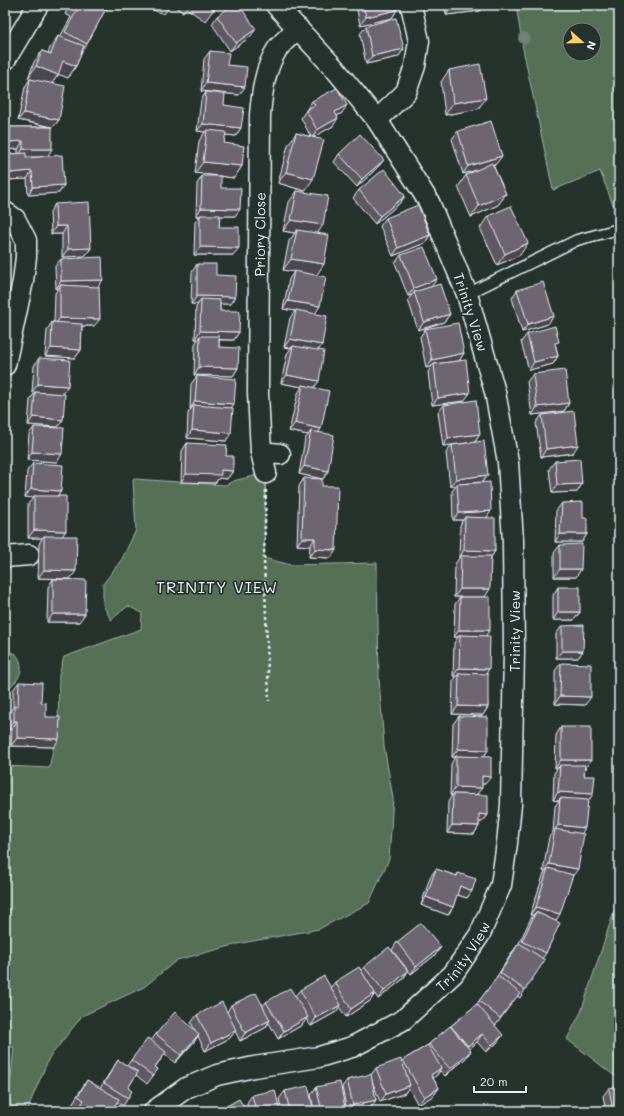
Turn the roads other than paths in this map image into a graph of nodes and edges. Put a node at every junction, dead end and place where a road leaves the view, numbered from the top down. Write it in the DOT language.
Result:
graph roads {
  1 [pos="38,5"];
  2 [pos="276,5"];
  3 [pos="411,5"];
  4 [pos="298,28"];
  5 [pos="5,60"];
  6 [pos="377,120"];
  7 [pos="5,212"];
  8 [pos="619,229"];
  9 [pos="467,294"];
  10 [pos="5,365"];
  11 [pos="266,473"];
  12 [pos="29,555"];
  13 [pos="5,557"];
  14 [pos="154,1111"];
  1 -- 5 [label="street"];
  2 -- 4 [label="street, Trinity View"];
  3 -- 6 [label="street"];
  4 -- 6 [label="street, Trinity View"];
  4 -- 11 [label="street, Priory Close"];
  6 -- 9 [label="street, Trinity View"];
  7 -- 10 [label="street"];
  8 -- 9 [label="lane"];
  9 -- 14 [label="street, Trinity View"];
  12 -- 13 [label="street"];
}
